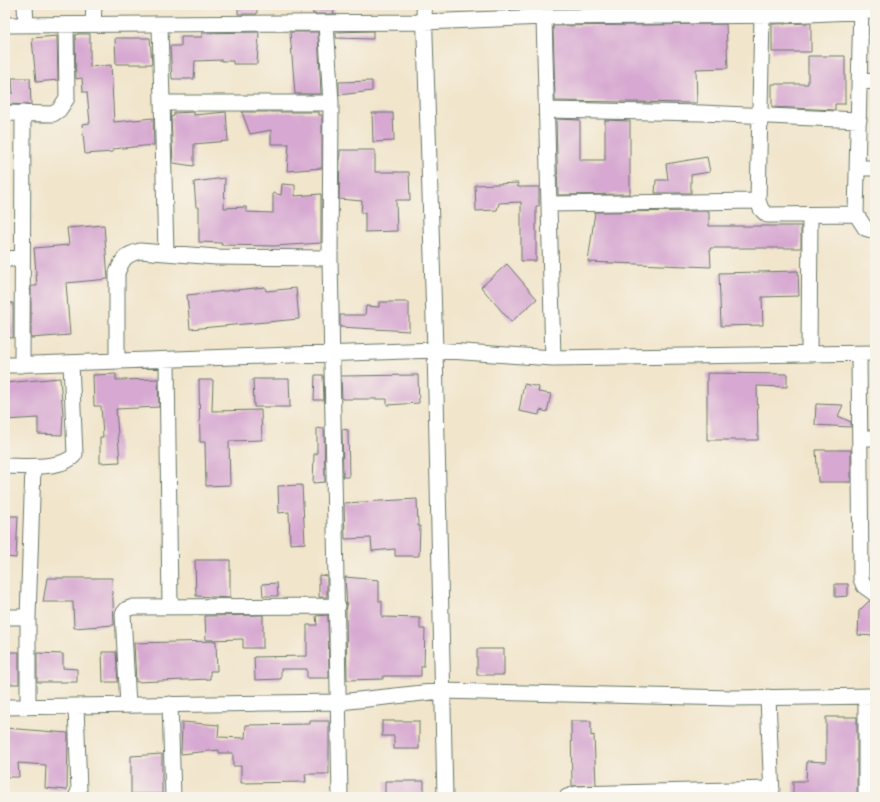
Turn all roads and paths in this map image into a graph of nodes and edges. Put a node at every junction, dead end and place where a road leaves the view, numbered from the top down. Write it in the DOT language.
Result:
graph roads {
  1 [pos="25,5"];
  2 [pos="94,5"];
  3 [pos="424,5"];
  4 [pos="866,9"];
  5 [pos="786,10"];
  6 [pos="762,16"];
  7 [pos="544,17"];
  8 [pos="424,22"];
  9 [pos="326,23"];
  10 [pos="93,24"];
  11 [pos="5,25"];
  12 [pos="26,25"];
  13 [pos="66,25"];
  14 [pos="160,25"];
  15 [pos="875,81"];
  16 [pos="860,82"];
  17 [pos="162,103"];
  18 [pos="331,103"];
  19 [pos="546,110"];
  20 [pos="5,113"];
  21 [pos="23,113"];
  22 [pos="760,117"];
  23 [pos="859,120"];
  24 [pos="857,168"];
  25 [pos="875,168"];
  26 [pos="758,201"];
  27 [pos="549,204"];
  28 [pos="856,214"];
  29 [pos="810,215"];
  30 [pos="875,231"];
  31 [pos="166,253"];
  32 [pos="22,258"];
  33 [pos="330,258"];
  34 [pos="5,259"];
  35 [pos="435,350"];
  36 [pos="875,353"];
  37 [pos="809,354"];
  38 [pos="860,354"];
  39 [pos="333,355"];
  40 [pos="553,358"];
  41 [pos="167,360"];
  42 [pos="117,362"];
  43 [pos="71,363"];
  44 [pos="5,365"];
  45 [pos="22,365"];
  46 [pos="868,438"];
  47 [pos="5,466"];
  48 [pos="33,467"];
  49 [pos="875,594"];
  50 [pos="338,606"];
  51 [pos="170,607"];
  52 [pos="5,617"];
  53 [pos="28,617"];
  54 [pos="441,691"];
  55 [pos="871,696"];
  56 [pos="768,697"];
  57 [pos="340,702"];
  58 [pos="170,704"];
  59 [pos="128,705"];
  60 [pos="28,706"];
  61 [pos="76,706"];
  62 [pos="5,707"];
  63 [pos="869,788"];
  64 [pos="772,793"];
  65 [pos="76,797"];
  66 [pos="173,797"];
  67 [pos="340,797"];
  68 [pos="444,797"];
  69 [pos="568,797"];
  1 -- 12 [label="street"];
  2 -- 10 [label="street"];
  3 -- 8 [label="street"];
  4 -- 5 [label="street"];
  4 -- 16 [label="street"];
  5 -- 6 [label="street"];
  6 -- 7 [label="street"];
  6 -- 22 [label="street"];
  7 -- 8 [label="street"];
  7 -- 19 [label="street"];
  8 -- 9 [label="street"];
  8 -- 35 [label="street"];
  9 -- 14 [label="street"];
  9 -- 18 [label="street"];
  10 -- 13 [label="street"];
  10 -- 14 [label="street"];
  11 -- 12 [label="street"];
  12 -- 13 [label="street"];
  13 -- 21 [label="street"];
  14 -- 17 [label="street"];
  15 -- 16 [label="street"];
  16 -- 23 [label="street"];
  17 -- 18 [label="street"];
  17 -- 31 [label="street"];
  18 -- 33 [label="street"];
  19 -- 22 [label="street"];
  19 -- 27 [label="street"];
  20 -- 21 [label="street"];
  21 -- 32 [label="street"];
  22 -- 23 [label="street"];
  22 -- 26 [label="street"];
  23 -- 24 [label="street"];
  24 -- 25 [label="street"];
  24 -- 28 [label="street"];
  26 -- 27 [label="street"];
  26 -- 29 [label="street"];
  27 -- 40 [label="street"];
  28 -- 29 [label="street"];
  28 -- 30 [label="street"];
  29 -- 37 [label="street"];
  31 -- 33 [label="street"];
  31 -- 42 [label="street"];
  32 -- 34 [label="street"];
  32 -- 45 [label="street"];
  33 -- 39 [label="street"];
  35 -- 39 [label="street"];
  35 -- 40 [label="street"];
  35 -- 54 [label="street"];
  36 -- 38 [label="street"];
  37 -- 38 [label="street"];
  37 -- 40 [label="street"];
  38 -- 46 [label="street"];
  39 -- 41 [label="street"];
  39 -- 50 [label="street"];
  41 -- 42 [label="street"];
  41 -- 51 [label="street"];
  42 -- 43 [label="street"];
  43 -- 45 [label="street"];
  43 -- 48 [label="street"];
  44 -- 45 [label="street"];
  46 -- 49 [label="street"];
  47 -- 48 [label="street"];
  48 -- 53 [label="street"];
  50 -- 51 [label="street"];
  50 -- 57 [label="street"];
  51 -- 59 [label="street"];
  52 -- 53 [label="street"];
  53 -- 60 [label="street"];
  54 -- 56 [label="street"];
  54 -- 57 [label="street"];
  54 -- 68 [label="street"];
  55 -- 56 [label="street"];
  55 -- 63 [label="street"];
  56 -- 64 [label="street"];
  57 -- 58 [label="street"];
  57 -- 67 [label="street"];
  58 -- 59 [label="street"];
  58 -- 66 [label="street"];
  59 -- 61 [label="street"];
  60 -- 61 [label="street"];
  60 -- 62 [label="street"];
  61 -- 65 [label="street"];
  64 -- 69 [label="street"];
}
